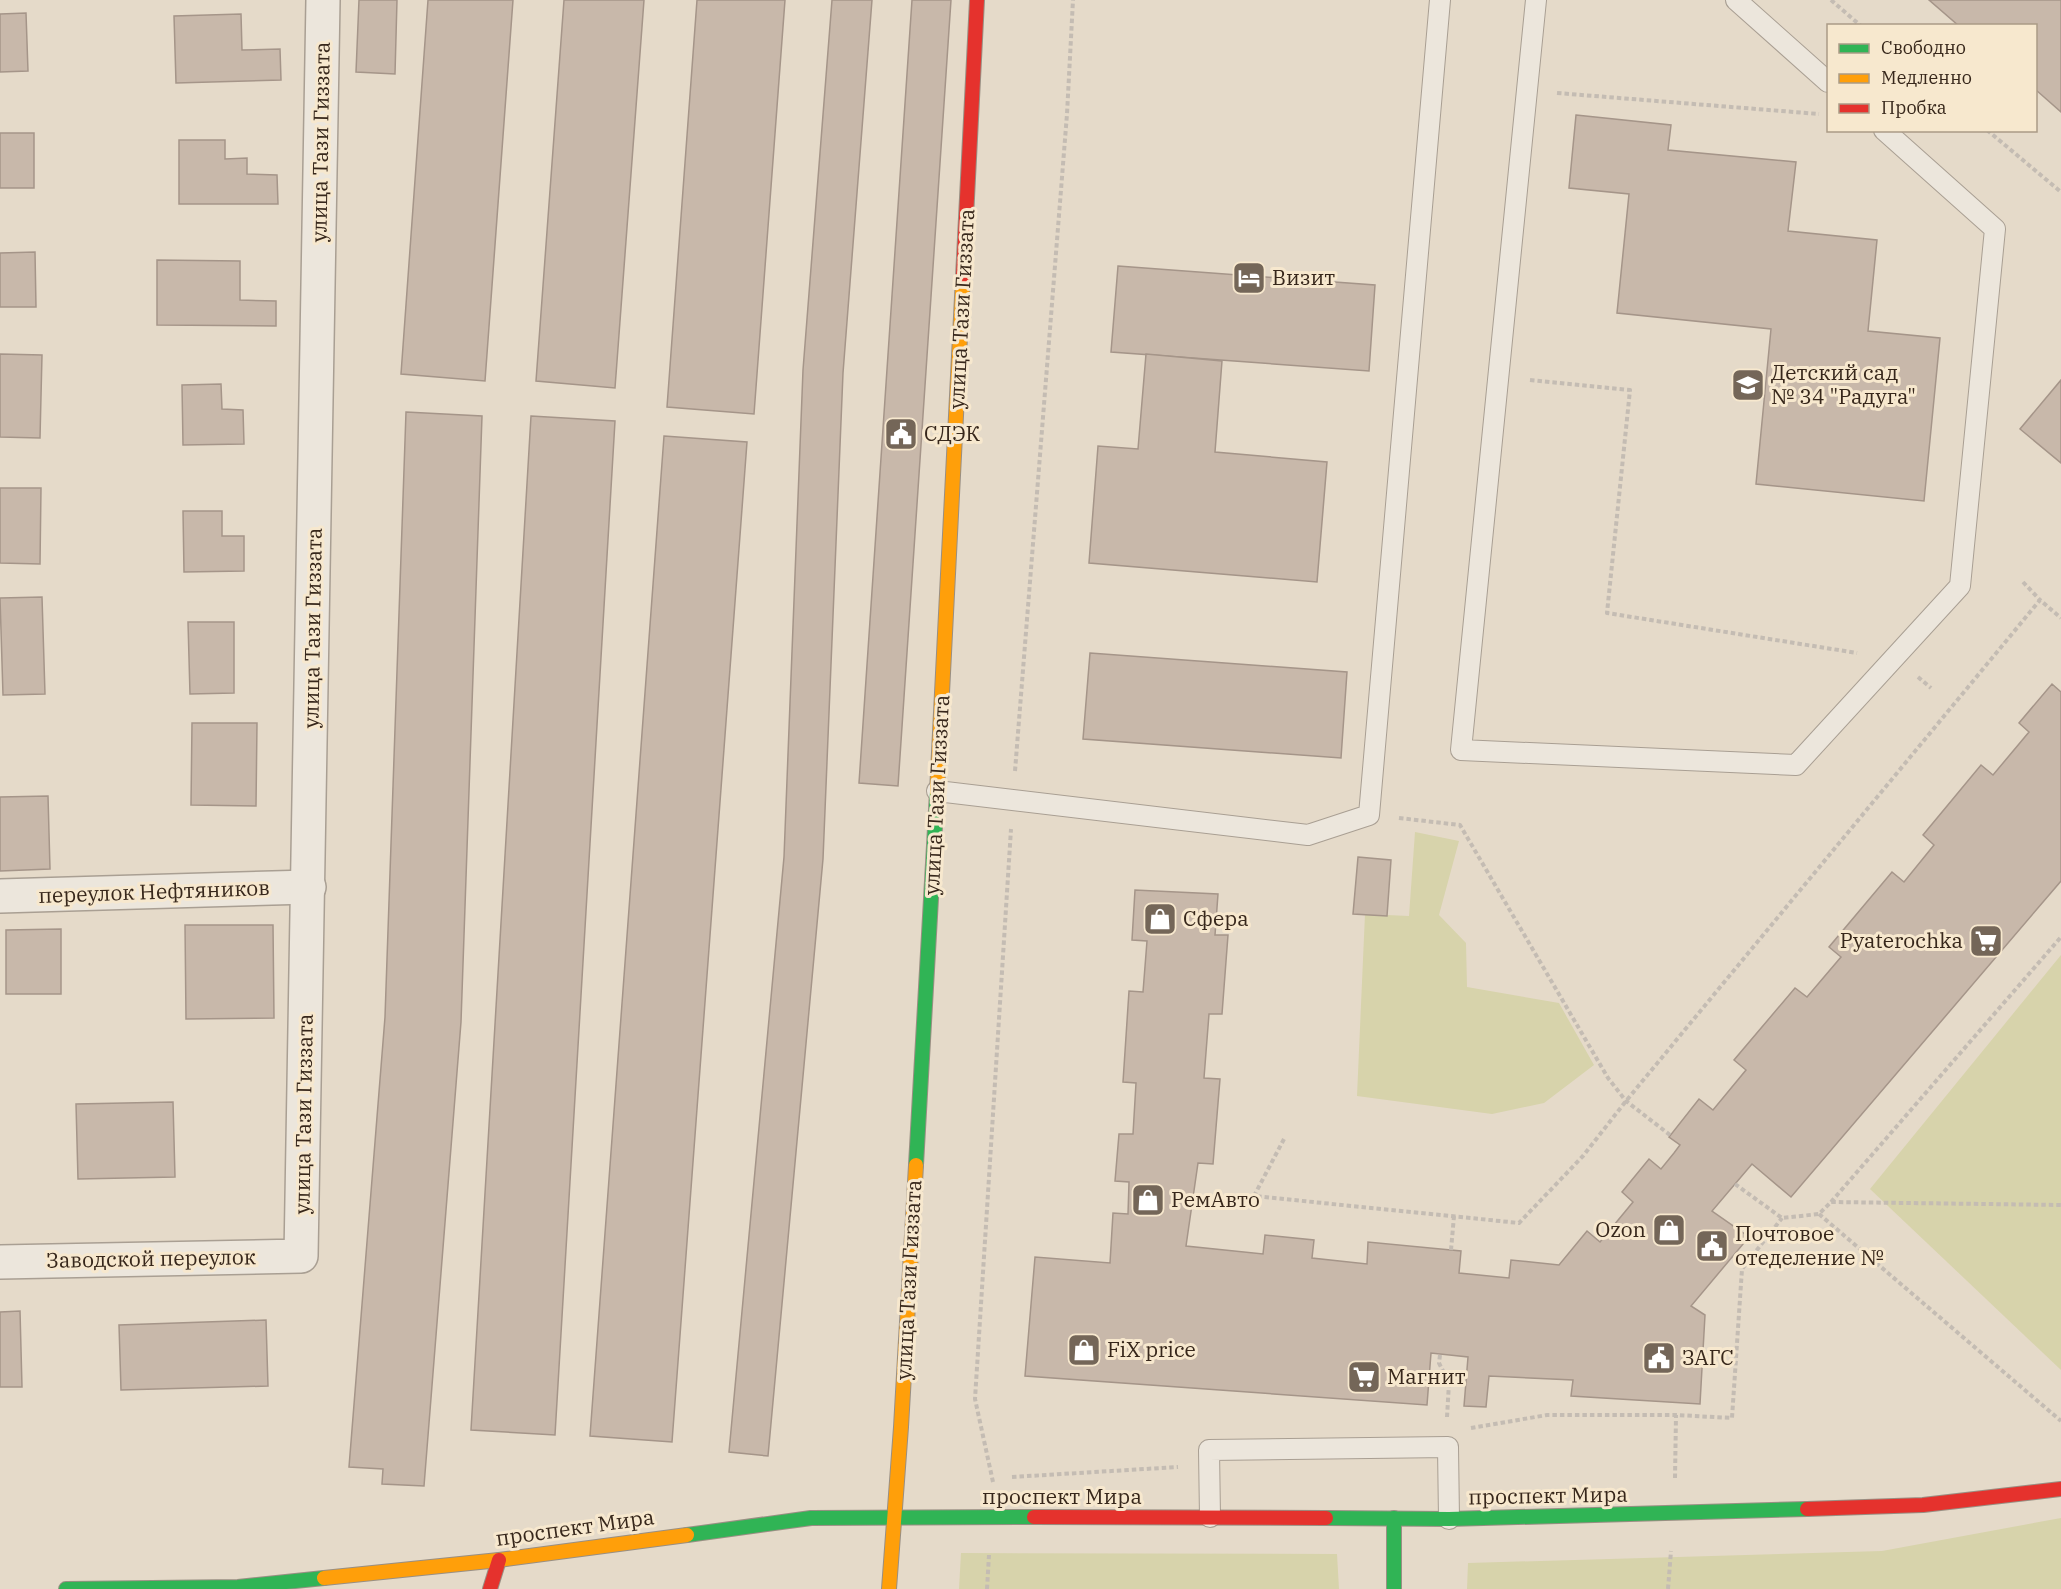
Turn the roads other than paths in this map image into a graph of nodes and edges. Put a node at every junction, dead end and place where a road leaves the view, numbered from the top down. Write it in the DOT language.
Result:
graph roads {
  1 [pos="323,0"];
  2 [pos="977,0"];
  3 [pos="1440,0"];
  4 [pos="1536,0"];
  5 [pos="1736,0"];
  6 [pos="1827,81"];
  7 [pos="1886,132"];
  8 [pos="938,791"];
  9 [pos="309,887"];
  10 [pos="0,896"];
  11 [pos="301,1256"];
  12 [pos="0,1262"];
  13 [pos="2061,1489"];
  14 [pos="1210,1517"];
  15 [pos="1394,1518"];
  16 [pos="895,1519"];
  17 [pos="1449,1519"];
  18 [pos="499,1560"];
  19 [pos="66,1589"];
  20 [pos="490,1589"];
  21 [pos="889,1589"];
  22 [pos="1394,1589"];
  1 -- 9 [label="street, улица Тази Гиззата"];
  2 -- 8 [label="main road, улица Тази Гиззата"];
  3 -- 8 [label="lane"];
  4 -- 7 [label="lane"];
  5 -- 6 [label="lane"];
  8 -- 16 [label="main road, улица Тази Гиззата"];
  9 -- 10 [label="street, переулок Нефтяников"];
  9 -- 11 [label="street, улица Тази Гиззата"];
  11 -- 12 [label="street, Заводской переулок"];
  13 -- 17 [label="main road, проспект Мира"];
  14 -- 15 [label="main road, проспект Мира"];
  14 -- 16 [label="main road, проспект Мира"];
  14 -- 17 [label="lane"];
  15 -- 17 [label="main road, проспект Мира"];
  15 -- 22 [label="main road"];
  16 -- 18 [label="main road, проспект Мира"];
  16 -- 21 [label="main road, улица Тази Гиззата"];
  18 -- 19 [label="main road, проспект Мира"];
  18 -- 20 [label="main road"];
}
